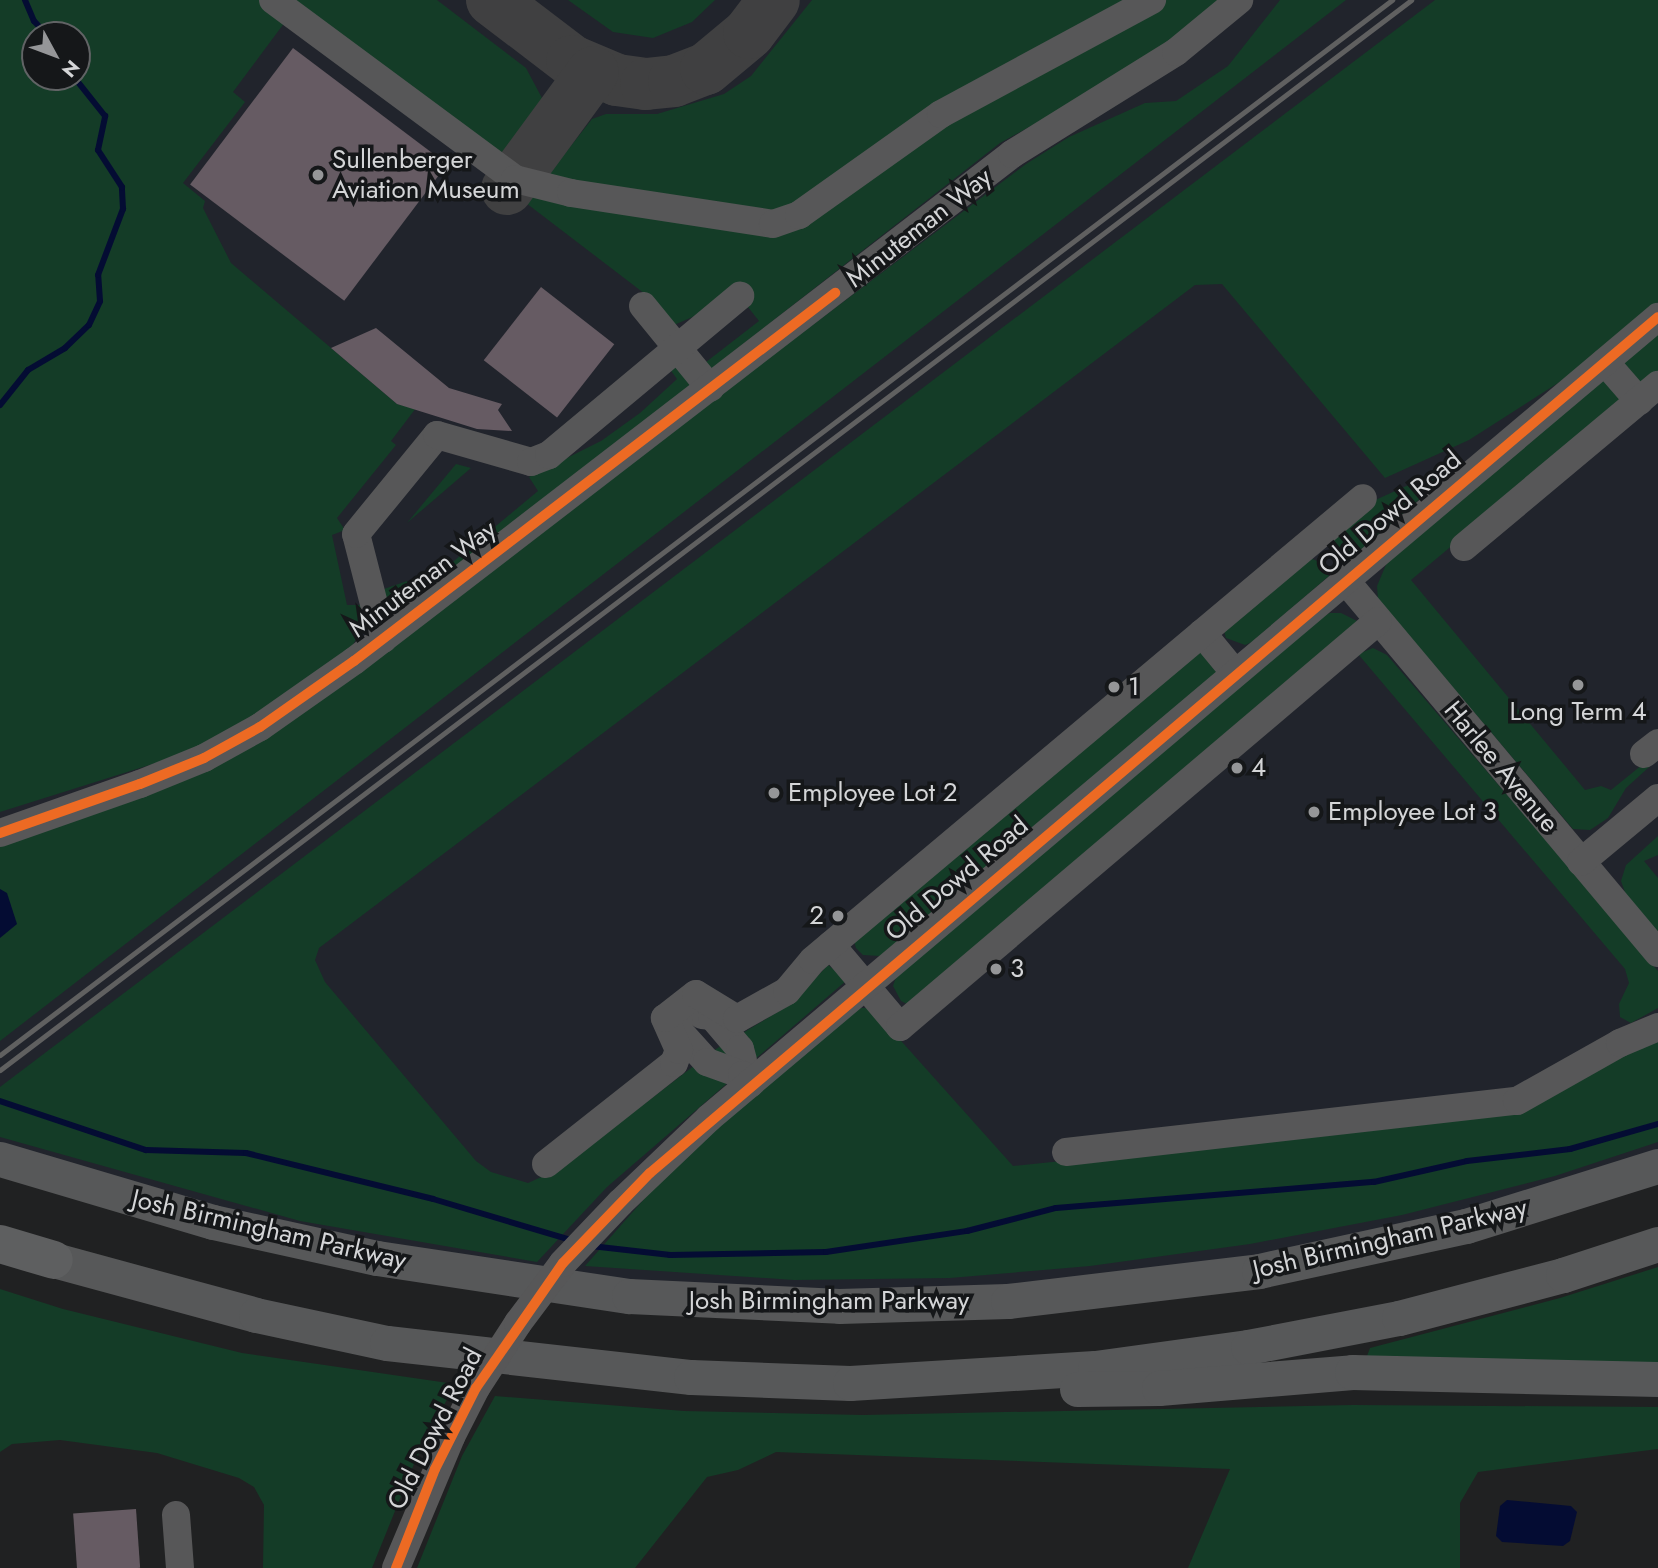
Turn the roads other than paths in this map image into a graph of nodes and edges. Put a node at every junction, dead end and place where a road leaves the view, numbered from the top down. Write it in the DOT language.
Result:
graph roads {
  1 [pos="273,0"];
  2 [pos="1152,0"];
  3 [pos="1240,0"];
  4 [pos="740,296"];
  5 [pos="643,306"];
  6 [pos="1658,317"];
  7 [pos="677,347"];
  8 [pos="1605,362"];
  9 [pos="710,388"];
  10 [pos="1648,393"];
  11 [pos="1363,498"];
  12 [pos="1464,547"];
  13 [pos="1345,580"];
  14 [pos="1378,621"];
  15 [pos="1206,630"];
  16 [pos="383,639"];
  17 [pos="1239,669"];
  18 [pos="1658,798"];
  19 [pos="0,833"];
  20 [pos="1581,862"];
  21 [pos="835,941"];
  22 [pos="1658,953"];
  23 [pos="870,982"];
  24 [pos="1658,1011"];
  25 [pos="681,1014"];
  26 [pos="1658,1027"];
  27 [pos="1620,1043"];
  28 [pos="738,1071"];
  29 [pos="1066,1152"];
  30 [pos="0,1159"];
  31 [pos="546,1164"];
  32 [pos="1658,1166"];
  33 [pos="1658,1244"];
  34 [pos="0,1246"];
  35 [pos="54,1260"];
  36 [pos="1658,1379"];
  37 [pos="850,1382"];
  38 [pos="176,1515"];
  39 [pos="180,1568"];
  40 [pos="396,1568"];
  1 -- 2 [label="street"];
  3 -- 9 [label="street, Minuteman Way"];
  4 -- 7 [label="street"];
  5 -- 7 [label="street"];
  6 -- 8 [label="street, Old Dowd Road"];
  7 -- 9 [label="street"];
  7 -- 16 [label="street"];
  8 -- 10 [label="street"];
  8 -- 13 [label="street, Old Dowd Road"];
  9 -- 16 [label="street, Minuteman Way"];
  10 -- 12 [label="street"];
  11 -- 15 [label="street"];
  13 -- 14 [label="street, Harlee Avenue"];
  13 -- 17 [label="street, Old Dowd Road"];
  14 -- 20 [label="street, Harlee Avenue"];
  14 -- 23 [label="street"];
  15 -- 17 [label="street"];
  15 -- 21 [label="street"];
  16 -- 19 [label="street, Minuteman Way"];
  17 -- 23 [label="street, Old Dowd Road"];
  18 -- 20 [label="street"];
  20 -- 22 [label="street, Harlee Avenue"];
  21 -- 23 [label="street"];
  21 -- 25 [label="street"];
  23 -- 28 [label="street, Old Dowd Road"];
  24 -- 27 [label="street"];
  25 -- 28 [label="street"];
  25 -- 31 [label="street"];
  26 -- 27 [label="street"];
  27 -- 29 [label="street"];
  28 -- 40 [label="street, Old Dowd Road, bridge"];
  30 -- 32 [label="main road, Josh Birmingham Parkway"];
  33 -- 37 [label="main road"];
  34 -- 35 [label="highway"];
  35 -- 37 [label="main road"];
  36 -- 37 [label="main road"];
  38 -- 39 [label="street"];
}
